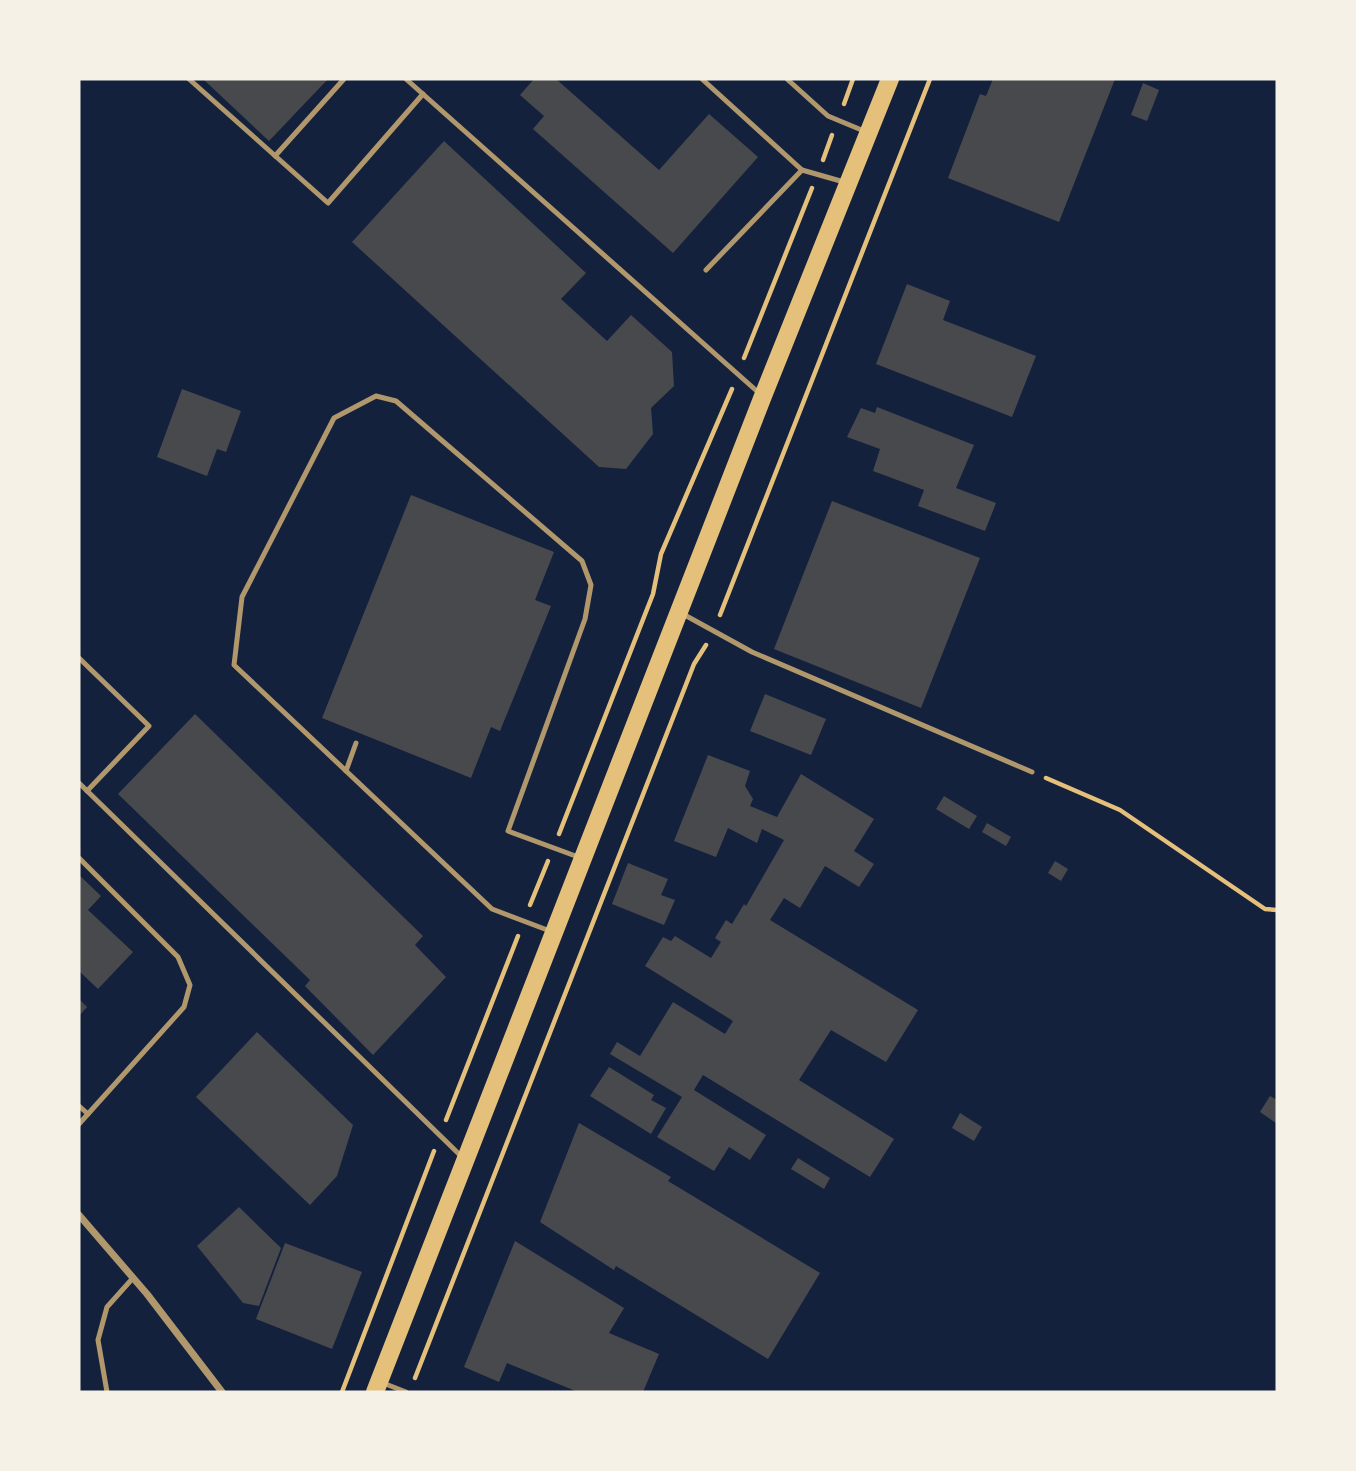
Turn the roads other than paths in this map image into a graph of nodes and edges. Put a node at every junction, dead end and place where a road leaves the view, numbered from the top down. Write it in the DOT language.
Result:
graph roads {
  1 [pos="189,79"];
  2 [pos="345,79"];
  3 [pos="406,79"];
  4 [pos="702,79"];
  5 [pos="786,79"];
  6 [pos="890,79"];
  7 [pos="424,94"];
  8 [pos="869,133"];
  9 [pos="275,156"];
  10 [pos="802,170"];
  11 [pos="849,184"];
  12 [pos="706,270"];
  13 [pos="763,396"];
  14 [pos="680,613"];
  15 [pos="79,658"];
  16 [pos="356,743"];
  17 [pos="346,771"];
  18 [pos="1032,772"];
  19 [pos="79,783"];
  20 [pos="87,791"];
  21 [pos="79,858"];
  22 [pos="584,859"];
  23 [pos="555,933"];
  24 [pos="79,1105"];
  25 [pos="88,1114"];
  26 [pos="79,1124"];
  27 [pos="467,1161"];
  28 [pos="79,1215"];
  29 [pos="133,1278"];
  30 [pos="377,1387"];
  31 [pos="107,1392"];
  32 [pos="222,1392"];
  33 [pos="406,1392"];
  1 -- 9 [label="lane"];
  2 -- 9 [label="lane"];
  3 -- 7 [label="lane"];
  4 -- 10 [label="lane"];
  5 -- 8 [label="lane"];
  6 -- 8 [label="main road"];
  7 -- 9 [label="lane"];
  7 -- 13 [label="lane"];
  8 -- 11 [label="main road"];
  10 -- 11 [label="lane"];
  10 -- 12 [label="lane"];
  11 -- 13 [label="main road"];
  13 -- 14 [label="main road"];
  14 -- 18 [label="lane"];
  14 -- 22 [label="main road"];
  15 -- 20 [label="lane"];
  16 -- 17 [label="lane"];
  17 -- 22 [label="lane"];
  17 -- 23 [label="lane"];
  19 -- 20 [label="lane"];
  20 -- 27 [label="lane"];
  21 -- 25 [label="lane"];
  22 -- 23 [label="main road"];
  23 -- 27 [label="main road"];
  24 -- 25 [label="lane"];
  25 -- 26 [label="lane"];
  27 -- 30 [label="main road"];
  28 -- 29 [label="street"];
  29 -- 31 [label="lane"];
  29 -- 32 [label="street"];
  30 -- 33 [label="lane"];
}
